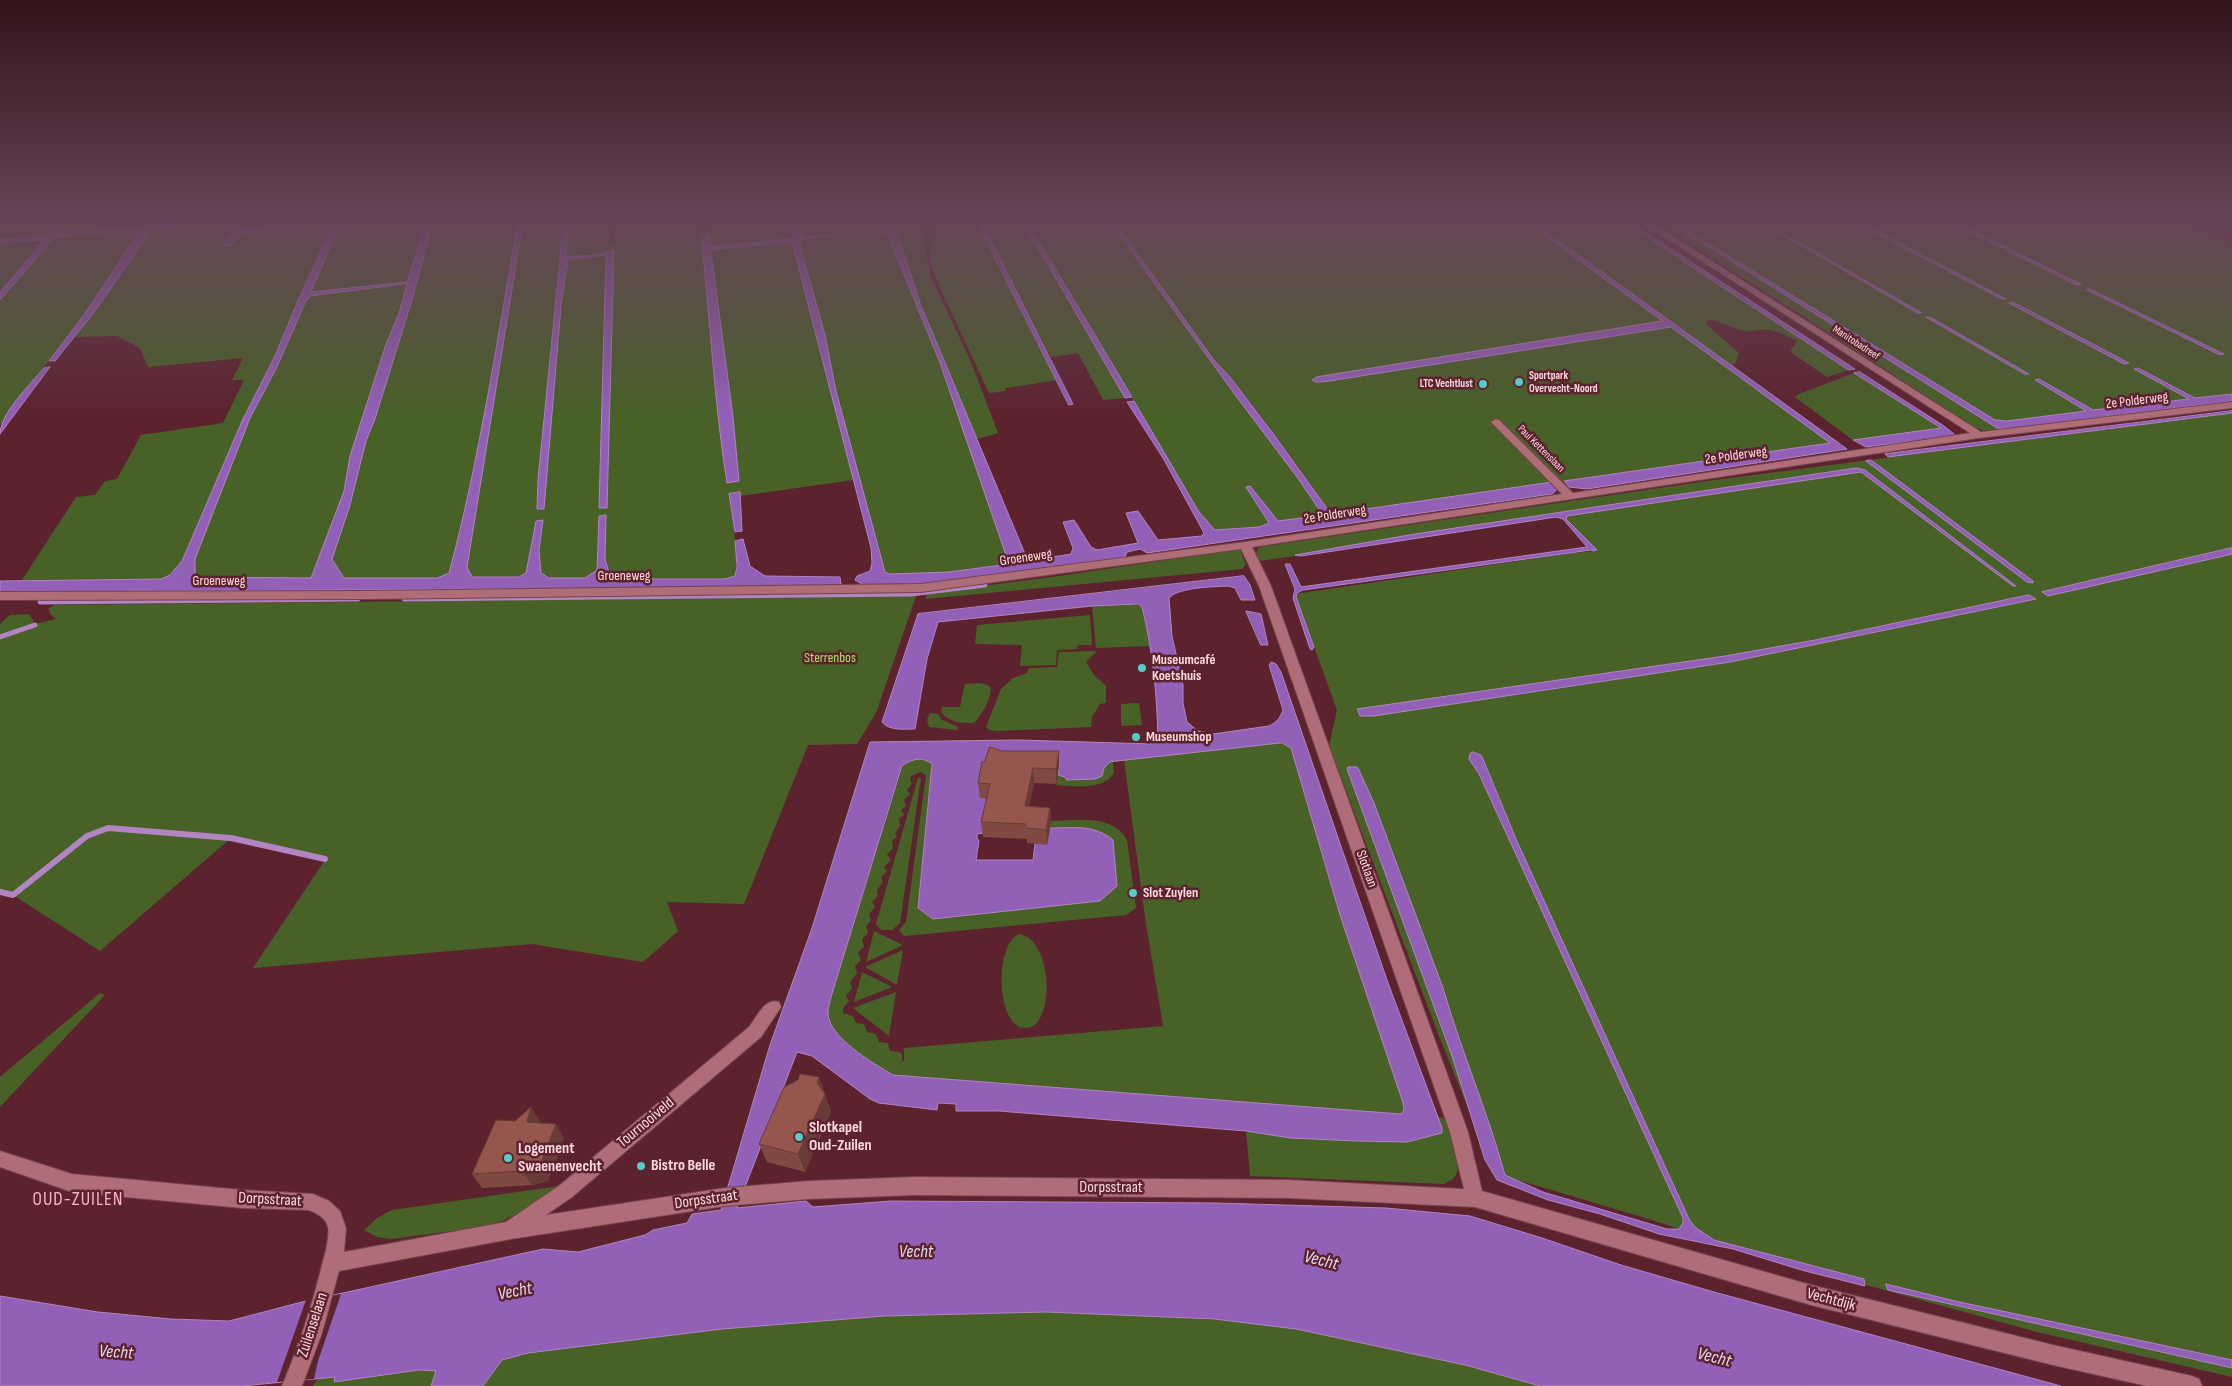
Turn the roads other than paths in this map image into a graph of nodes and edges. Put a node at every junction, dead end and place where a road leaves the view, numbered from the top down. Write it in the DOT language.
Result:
graph roads {
  1 [pos="1747,287"];
  2 [pos="2232,405"];
  3 [pos="1496,422"];
  4 [pos="1979,435"];
  5 [pos="1569,495"];
  6 [pos="1245,545"];
  7 [pos="0,596"];
  8 [pos="773,1007"];
  9 [pos="0,1159"];
  10 [pos="1475,1198"];
  11 [pos="511,1230"];
  12 [pos="332,1262"];
  13 [pos="294,1383"];
  14 [pos="2192,1386"];
  1 -- 4 [label="street, Manitobadreef"];
  2 -- 4 [label="street, 2e Polderweg"];
  3 -- 5 [label="street, Paul Kettenslaan"];
  4 -- 5 [label="street, 2e Polderweg"];
  5 -- 6 [label="street, 2e Polderweg"];
  6 -- 7 [label="street, Groeneweg"];
  6 -- 10 [label="street, Slotlaan"];
  8 -- 11 [label="street, Tournooiveld"];
  9 -- 12 [label="street, Dorpsstraat"];
  10 -- 11 [label="street, Dorpsstraat"];
  10 -- 14 [label="street, Vechtdijk"];
  11 -- 12 [label="street, Dorpsstraat"];
  12 -- 13 [label="street, Zuilenselaan"];
}
